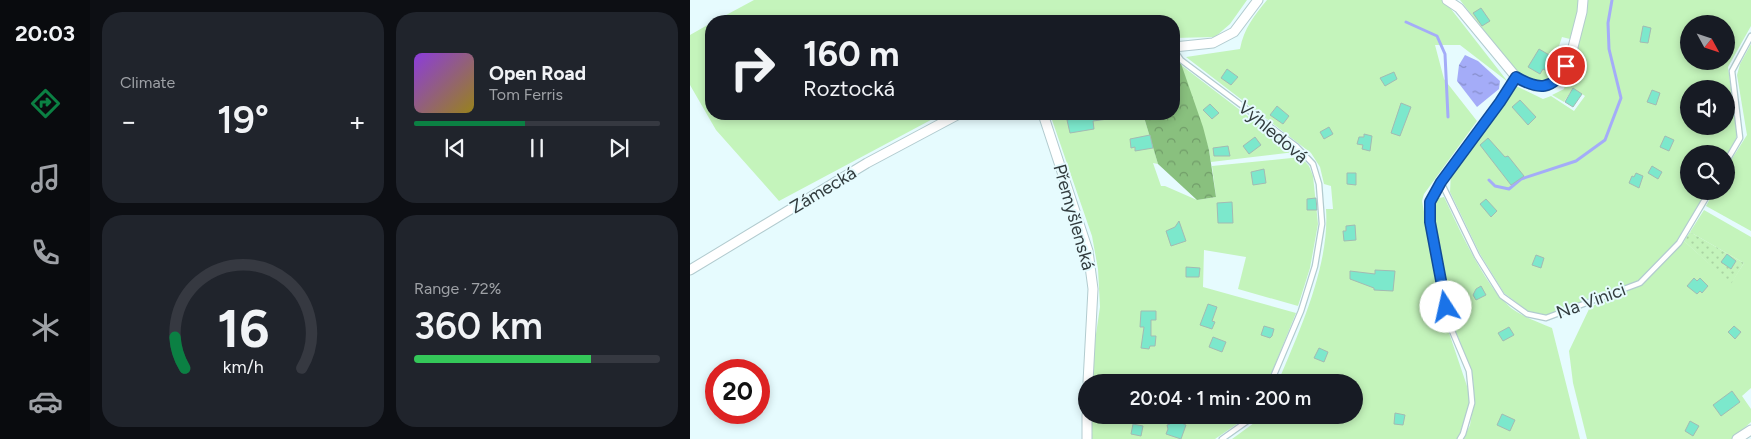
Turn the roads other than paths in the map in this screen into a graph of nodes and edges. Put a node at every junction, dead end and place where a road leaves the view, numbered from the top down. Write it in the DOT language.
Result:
graph roads {
  1 [pos="1258,0"];
  2 [pos="1447,0"];
  3 [pos="1583,0"];
  4 [pos="1751,36"];
  5 [pos="1180,48"];
  6 [pos="1180,58"];
  7 [pos="1516,77"];
  8 [pos="948,120"];
  9 [pos="1045,120"];
  10 [pos="1735,147"];
  11 [pos="1441,182"];
  12 [pos="1705,200"];
  13 [pos="690,270"];
  14 [pos="1089,374"];
  15 [pos="1274,374"];
  16 [pos="1087,424"];
  17 [pos="1243,424"];
  18 [pos="1750,433"];
  19 [pos="1087,439"];
  20 [pos="1222,439"];
  21 [pos="1460,439"];
  22 [pos="1737,439"];
  1 -- 5 [label="street"];
  2 -- 7 [label="street"];
  3 -- 7 [label="street"];
  4 -- 10 [label="lane"];
  6 -- 15 [label="lane, Výhledová"];
  7 -- 11 [label="lane"];
  8 -- 13 [label="street, Zámecká"];
  9 -- 14 [label="street, Přemyšlenská"];
  11 -- 12 [label="lane, Na Vinici"];
  11 -- 21 [label="lane"];
  16 -- 19 [label="street"];
  17 -- 20 [label="lane"];
  18 -- 22 [label="street"];
}
